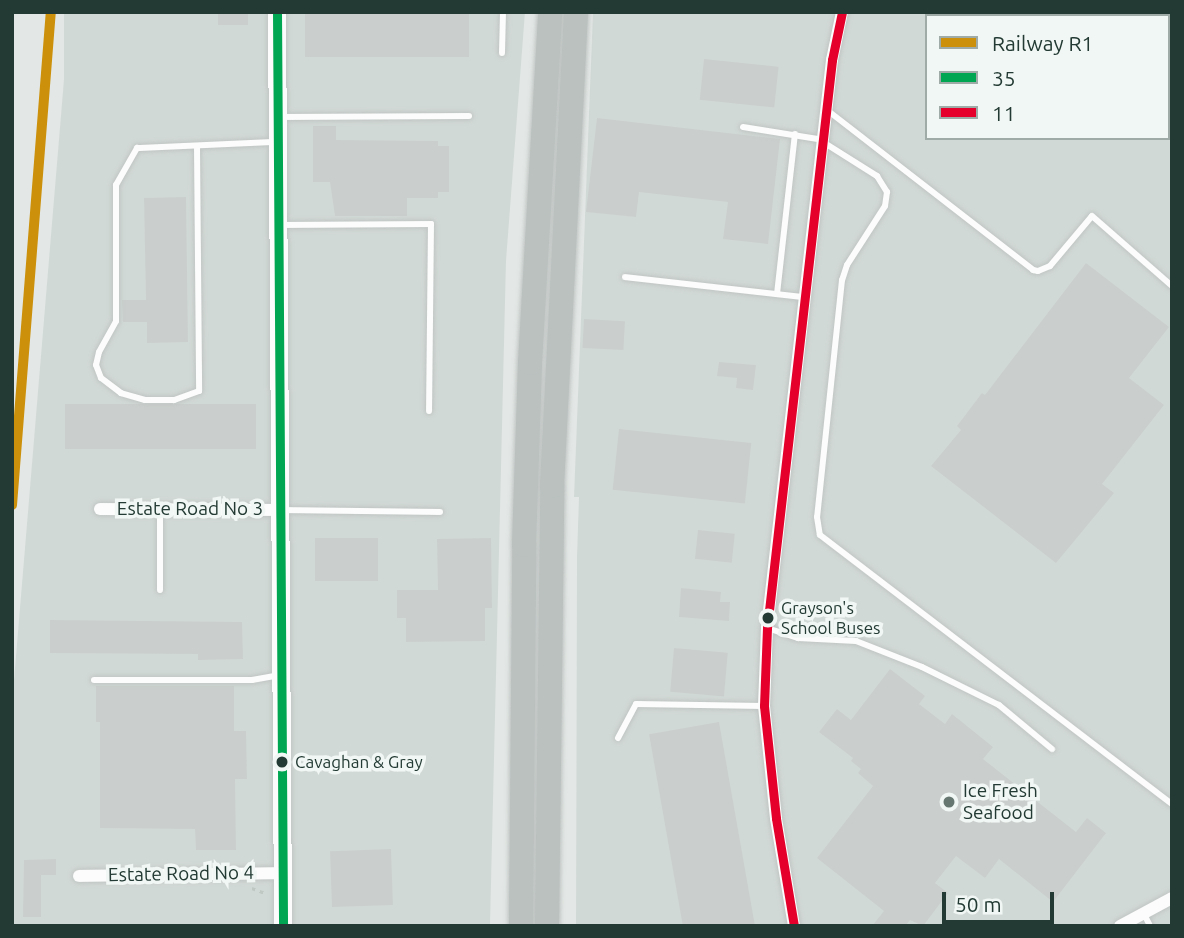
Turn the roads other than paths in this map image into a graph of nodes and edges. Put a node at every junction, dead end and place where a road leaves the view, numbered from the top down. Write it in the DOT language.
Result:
graph roads {
  1 [pos="277,12"];
  2 [pos="503,12"];
  3 [pos="550,12"];
  4 [pos="576,12"];
  5 [pos="842,12"];
  6 [pos="502,53"];
  7 [pos="827,110"];
  8 [pos="469,116"];
  9 [pos="278,117"];
  10 [pos="743,127"];
  11 [pos="795,134"];
  12 [pos="824,141"];
  13 [pos="278,142"];
  14 [pos="197,146"];
  15 [pos="278,225"];
  16 [pos="625,277"];
  17 [pos="1172,286"];
  18 [pos="777,294"];
  19 [pos="806,297"];
  20 [pos="429,411"];
  21 [pos="100,509"];
  22 [pos="160,509"];
  23 [pos="280,510"];
  24 [pos="440,512"];
  25 [pos="160,590"];
  26 [pos="767,628"];
  27 [pos="281,675"];
  28 [pos="94,680"];
  29 [pos="764,706"];
  30 [pos="618,738"];
  31 [pos="1052,749"];
  32 [pos="1172,804"];
  33 [pos="283,873"];
  34 [pos="79,876"];
  35 [pos="1172,898"];
  36 [pos="1147,920"];
  37 [pos="284,926"];
  38 [pos="521,926"];
  39 [pos="547,926"];
  40 [pos="794,926"];
  41 [pos="1120,926"];
  1 -- 9 [label="street"];
  2 -- 6 [label="lane"];
  3 -- 38 [label="highway"];
  4 -- 39 [label="highway"];
  5 -- 7 [label="street"];
  7 -- 12 [label="street"];
  7 -- 17 [label="lane"];
  8 -- 9 [label="lane"];
  9 -- 13 [label="street"];
  10 -- 11 [label="lane"];
  11 -- 12 [label="lane"];
  11 -- 18 [label="lane"];
  12 -- 19 [label="street"];
  12 -- 32 [label="lane"];
  13 -- 14 [label="lane"];
  13 -- 15 [label="street"];
  14 -- 14 [label="lane"];
  15 -- 20 [label="lane"];
  15 -- 23 [label="street"];
  16 -- 18 [label="lane"];
  18 -- 19 [label="lane"];
  19 -- 26 [label="street"];
  21 -- 22 [label="street, Estate Road No 3"];
  22 -- 23 [label="street, Estate Road No 3"];
  22 -- 25 [label="lane"];
  23 -- 24 [label="lane"];
  23 -- 27 [label="street"];
  26 -- 29 [label="street"];
  26 -- 31 [label="lane"];
  27 -- 28 [label="lane"];
  27 -- 33 [label="street"];
  29 -- 30 [label="lane"];
  29 -- 40 [label="street"];
  33 -- 34 [label="street, Estate Road No 4"];
  33 -- 37 [label="street"];
  35 -- 36 [label="street"];
  36 -- 41 [label="street"];
}
